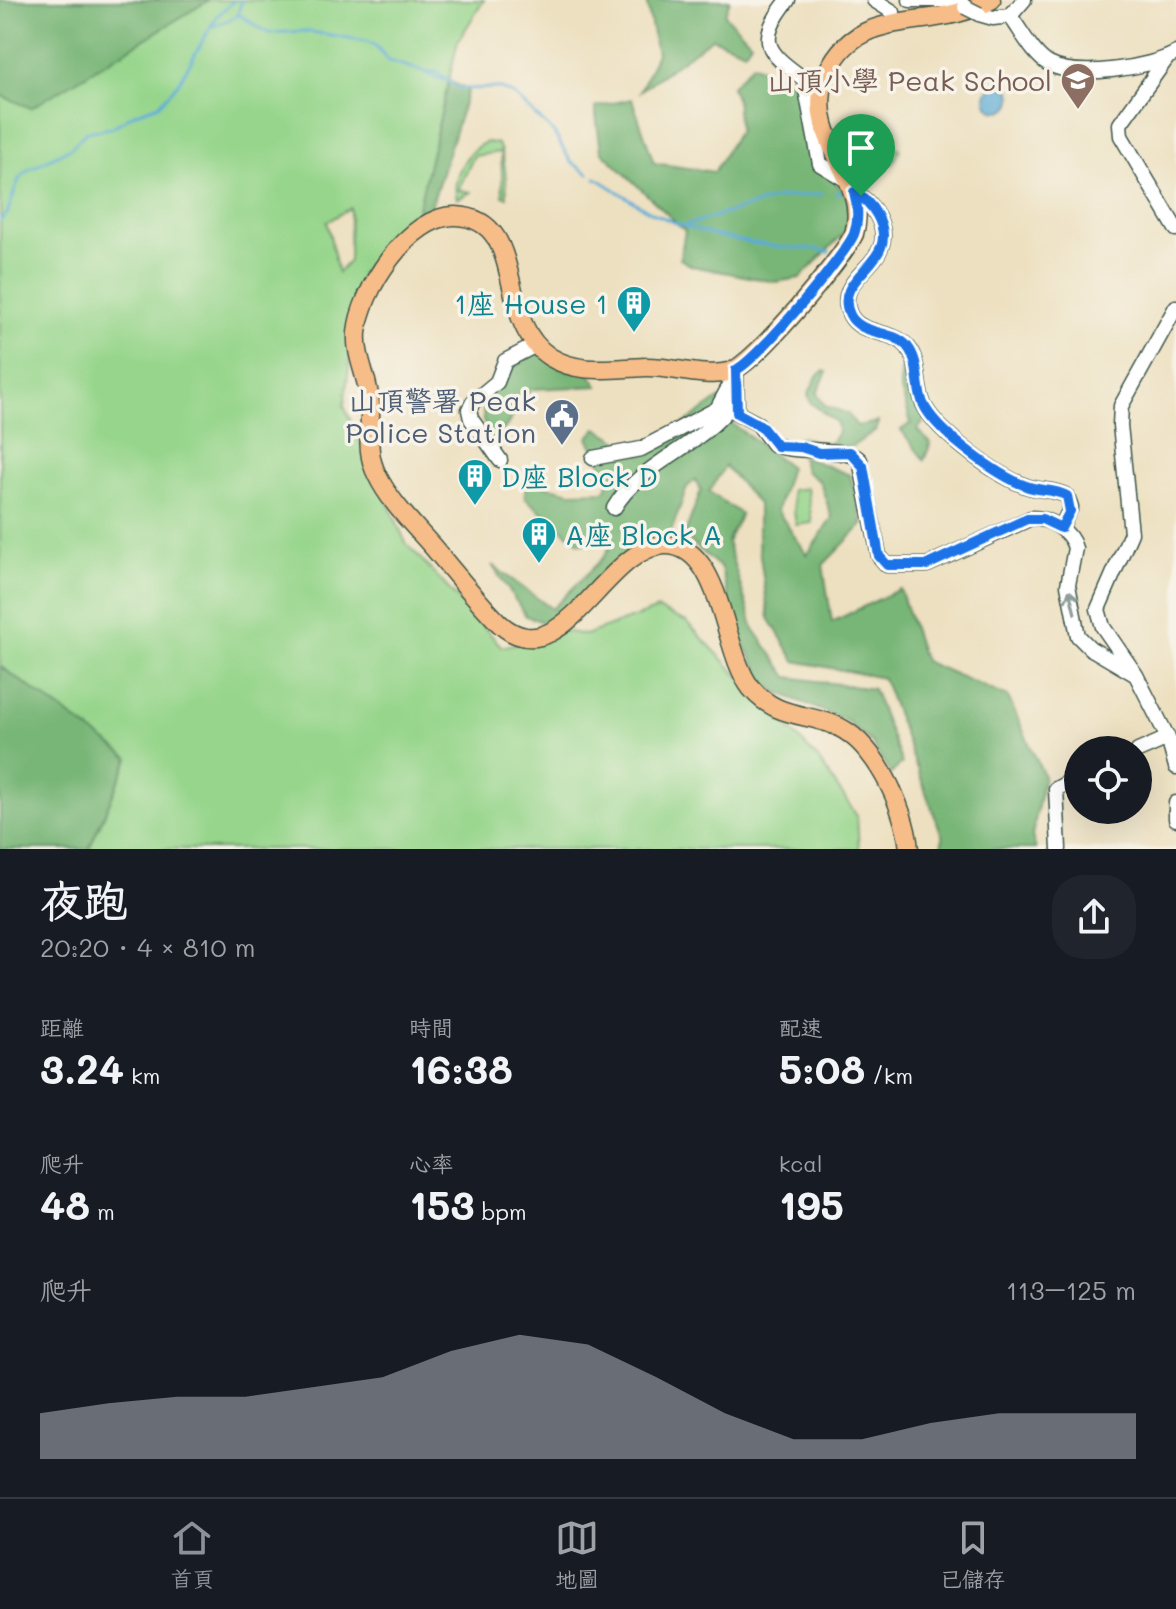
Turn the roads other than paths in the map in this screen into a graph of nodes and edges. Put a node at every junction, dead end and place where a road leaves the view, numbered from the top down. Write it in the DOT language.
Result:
graph roads {
  1 [pos="788,0"];
  2 [pos="874,0"];
  3 [pos="910,0"];
  4 [pos="1024,0"];
  5 [pos="967,4"];
  6 [pos="893,12"];
  7 [pos="1010,16"];
  8 [pos="1172,55"];
  9 [pos="851,186"];
  10 [pos="1176,229"];
  11 [pos="1176,307"];
  12 [pos="536,345"];
  13 [pos="736,370"];
  14 [pos="736,397"];
  15 [pos="593,458"];
  16 [pos="500,460"];
  17 [pos="614,508"];
  18 [pos="1061,528"];
  19 [pos="1136,675"];
  20 [pos="1168,738"];
  21 [pos="1152,745"];
  22 [pos="1176,767"];
  23 [pos="1064,785"];
  24 [pos="1176,803"];
  25 [pos="1176,819"];
  26 [pos="909,849"];
  27 [pos="1059,849"];
  1 -- 9 [label="street"];
  2 -- 6 [label="street"];
  3 -- 5 [label="street"];
  4 -- 7 [label="street"];
  5 -- 6 [label="main road"];
  5 -- 7 [label="street"];
  6 -- 9 [label="main road"];
  7 -- 8 [label="street"];
  8 -- 10 [label="street"];
  9 -- 13 [label="main road"];
  9 -- 18 [label="street"];
  11 -- 19 [label="street"];
  12 -- 13 [label="main road"];
  12 -- 16 [label="street"];
  12 -- 26 [label="main road"];
  13 -- 14 [label="street"];
  13 -- 15 [label="street"];
  14 -- 17 [label="street"];
  14 -- 18 [label="street"];
  19 -- 18 [label="street, one-way"];
  19 -- 20 [label="street"];
  20 -- 21 [label="street"];
  20 -- 22 [label="street"];
  23 -- 27 [label="street"];
  24 -- 25 [label="street"];
}
